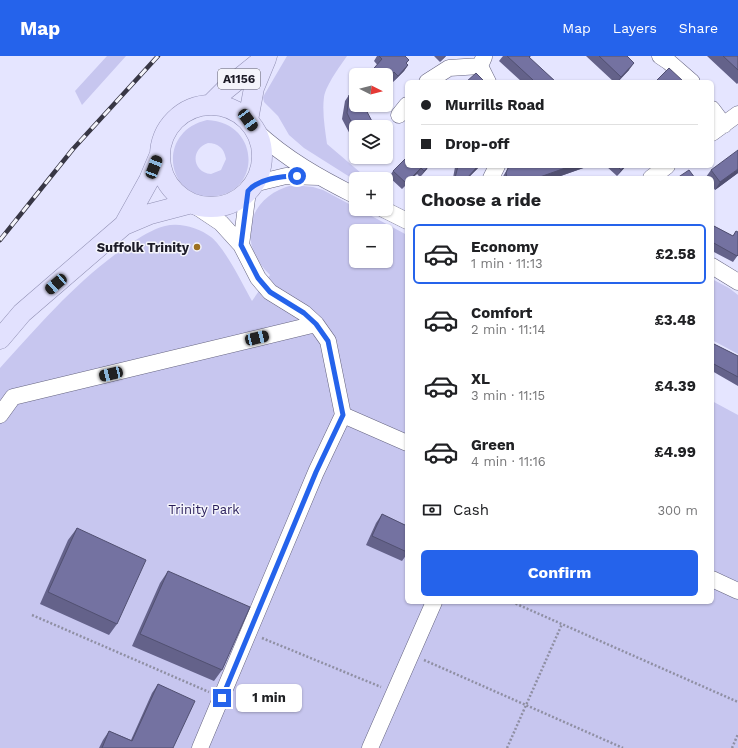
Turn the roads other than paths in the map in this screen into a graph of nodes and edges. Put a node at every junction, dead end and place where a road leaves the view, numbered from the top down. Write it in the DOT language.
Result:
graph roads {
  1 [pos="267,56"];
  2 [pos="660,56"];
  3 [pos="482,61"];
  4 [pos="430,80"];
  5 [pos="487,80"];
  6 [pos="690,80"];
  7 [pos="211,104"];
  8 [pos="738,114"];
  9 [pos="714,116"];
  10 [pos="252,126"];
  11 [pos="718,129"];
  12 [pos="160,154"];
  13 [pos="664,168"];
  14 [pos="654,176"];
  15 [pos="319,177"];
  16 [pos="251,188"];
  17 [pos="349,192"];
  18 [pos="192,206"];
  19 [pos="393,214"];
  20 [pos="405,220"];
  21 [pos="124,225"];
  22 [pos="241,245"];
  23 [pos="714,267"];
  24 [pos="738,282"];
  25 [pos="316,324"];
  26 [pos="0,339"];
  27 [pos="0,415"];
  28 [pos="343,415"];
  29 [pos="405,442"];
  30 [pos="714,580"];
  31 [pos="738,591"];
  32 [pos="433,604"];
  33 [pos="200,748"];
  34 [pos="370,748"];
  1 -- 7 [label="main road, A1156"];
  1 -- 10 [label="main road, A1156"];
  2 -- 6 [label="street"];
  3 -- 4 [label="street"];
  3 -- 5 [label="street"];
  7 -- 10 [label="main road"];
  7 -- 12 [label="main road"];
  8 -- 11 [label="street"];
  9 -- 11 [label="street"];
  10 -- 15 [label="street"];
  10 -- 16 [label="main road"];
  12 -- 18 [label="main road"];
  12 -- 21 [label="main road"];
  13 -- 14 [label="street"];
  15 -- 16 [label="street"];
  15 -- 17 [label="street"];
  16 -- 18 [label="main road"];
  16 -- 22 [label="street"];
  18 -- 21 [label="main road"];
  18 -- 22 [label="street"];
  19 -- 20 [label="street"];
  21 -- 26 [label="main road"];
  22 -- 25 [label="street"];
  23 -- 24 [label="street"];
  25 -- 27 [label="street"];
  25 -- 28 [label="street"];
  28 -- 29 [label="street"];
  28 -- 33 [label="street"];
  30 -- 31 [label="street"];
  32 -- 34 [label="street"];
}
